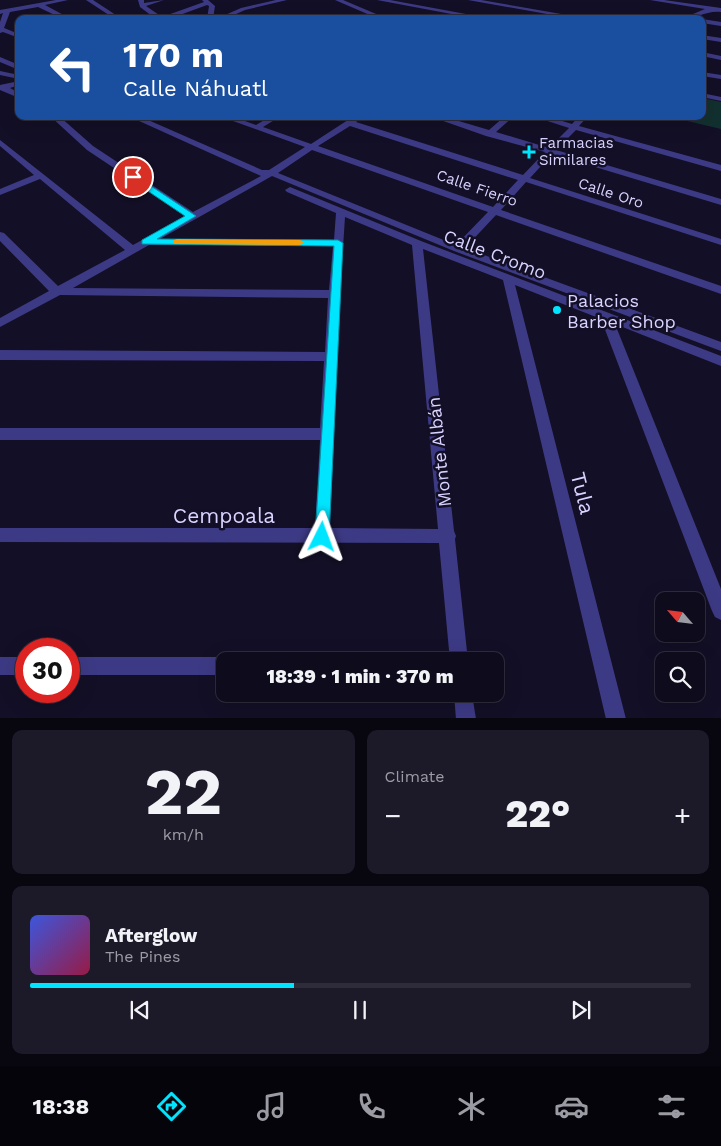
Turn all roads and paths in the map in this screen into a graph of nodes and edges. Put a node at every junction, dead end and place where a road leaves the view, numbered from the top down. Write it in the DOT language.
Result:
graph roads {
  1 [pos="65,0"];
  2 [pos="89,0"];
  3 [pos="161,0"];
  4 [pos="284,0"];
  5 [pos="338,0"];
  6 [pos="380,0"];
  7 [pos="470,0"];
  8 [pos="508,0"];
  9 [pos="653,0"];
  10 [pos="207,1"];
  11 [pos="141,3"];
  12 [pos="39,5"];
  13 [pos="721,6"];
  14 [pos="713,9"];
  15 [pos="721,10"];
  16 [pos="3,11"];
  17 [pos="484,12"];
  18 [pos="60,15"];
  19 [pos="112,15"];
  20 [pos="157,15"];
  21 [pos="172,15"];
  22 [pos="211,15"];
  23 [pos="229,15"];
  24 [pos="376,15"];
  25 [pos="528,15"];
  26 [pos="696,15"];
  27 [pos="706,22"];
  28 [pos="721,24"];
  29 [pos="1,30"];
  30 [pos="15,35"];
  31 [pos="706,38"];
  32 [pos="721,40"];
  33 [pos="706,55"];
  34 [pos="0,58"];
  35 [pos="721,58"];
  36 [pos="15,66"];
  37 [pos="0,73"];
  38 [pos="706,75"];
  39 [pos="15,76"];
  40 [pos="721,77"];
  41 [pos="15,84"];
  42 [pos="2,88"];
  43 [pos="15,94"];
  44 [pos="706,96"];
  45 [pos="721,99"];
  46 [pos="58,120"];
  47 [pos="141,120"];
  48 [pos="233,120"];
  49 [pos="270,120"];
  50 [pos="354,120"];
  51 [pos="445,120"];
  52 [pos="505,120"];
  53 [pos="550,120"];
  54 [pos="580,120"];
  55 [pos="350,123"];
  56 [pos="574,127"];
  57 [pos="256,128"];
  58 [pos="488,134"];
  59 [pos="0,142"];
  60 [pos="313,147"];
  61 [pos="4,151"];
  62 [pos="549,151"];
  63 [pos="721,168"];
  64 [pos="265,175"];
  65 [pos="39,176"];
  66 [pos="523,178"];
  67 [pos="0,192"];
  68 [pos="721,202"];
  69 [pos="494,210"];
  70 [pos="341,212"];
  71 [pos="192,216"];
  72 [pos="0,235"];
  73 [pos="145,242"];
  74 [pos="721,242"];
  75 [pos="338,243"];
  76 [pos="417,243"];
  77 [pos="131,249"];
  78 [pos="458,249"];
  79 [pos="508,278"];
  80 [pos="721,290"];
  81 [pos="56,291"];
  82 [pos="334,294"];
  83 [pos="606,316"];
  84 [pos="0,322"];
  85 [pos="721,346"];
  86 [pos="0,356"];
  87 [pos="331,357"];
  88 [pos="720,362"];
  89 [pos="0,434"];
  90 [pos="327,434"];
  91 [pos="0,535"];
  92 [pos="448,536"];
  93 [pos="322,537"];
  94 [pos="721,611"];
  95 [pos="458,652"];
  96 [pos="0,666"];
  97 [pos="15,666"];
  98 [pos="80,666"];
  99 [pos="216,666"];
  100 [pos="464,702"];
  101 [pos="466,718"];
  102 [pos="616,718"];
  1 -- 12 [label="street"];
  2 -- 19 [label="street"];
  3 -- 11 [label="street"];
  4 -- 23 [label="street"];
  5 -- 24 [label="street"];
  6 -- 17 [label="street"];
  7 -- 17 [label="street"];
  8 -- 17 [label="street"];
  9 -- 14 [label="street"];
  10 -- 21 [label="street"];
  10 -- 22 [label="street"];
  11 -- 20 [label="street"];
  12 -- 16 [label="street"];
  12 -- 18 [label="street"];
  13 -- 14 [label="street"];
  14 -- 15 [label="street"];
  14 -- 26 [label="street"];
  16 -- 29 [label="street"];
  17 -- 25 [label="street"];
  27 -- 28 [label="street"];
  29 -- 30 [label="street"];
  31 -- 32 [label="street"];
  33 -- 35 [label="street"];
  34 -- 36 [label="street"];
  37 -- 39 [label="street"];
  38 -- 40 [label="street"];
  41 -- 42 [label="street"];
  42 -- 43 [label="street"];
  44 -- 45 [label="street"];
  46 -- 71 [label="street"];
  47 -- 64 [label="street, Calle Cromo"];
  48 -- 57 [label="street, Calle Fierro"];
  49 -- 57 [label="street"];
  50 -- 55 [label="street"];
  51 -- 58 [label="street"];
  52 -- 58 [label="street"];
  53 -- 56 [label="street"];
  54 -- 56 [label="street"];
  55 -- 60 [label="street"];
  55 -- 66 [label="street, Calle Oro"];
  56 -- 62 [label="street"];
  56 -- 63 [label="street"];
  57 -- 60 [label="street, Calle Fierro"];
  58 -- 62 [label="street"];
  59 -- 61 [label="street"];
  60 -- 64 [label="street"];
  60 -- 69 [label="street, Calle Fierro"];
  61 -- 65 [label="street"];
  62 -- 66 [label="street"];
  62 -- 68 [label="street"];
  64 -- 70 [label="street, Calle Cromo"];
  64 -- 71 [label="street"];
  64 -- 78 [label="street, Calle Cromo"];
  65 -- 67 [label="street"];
  65 -- 77 [label="street"];
  66 -- 69 [label="street"];
  66 -- 74 [label="street, Calle Oro"];
  69 -- 78 [label="street"];
  69 -- 80 [label="street, Calle Fierro"];
  70 -- 75 [label="street"];
  70 -- 76 [label="street, Calle Cromo"];
  71 -- 73 [label="street"];
  72 -- 81 [label="street"];
  73 -- 75 [label="street"];
  73 -- 77 [label="street"];
  75 -- 82 [label="street"];
  76 -- 79 [label="street, Calle Cromo"];
  76 -- 92 [label="street, Monte Albán"];
  77 -- 81 [label="street"];
  78 -- 85 [label="street, Calle Cromo"];
  79 -- 83 [label="street, Calle Cromo"];
  79 -- 102 [label="street, Tula"];
  81 -- 82 [label="street"];
  81 -- 84 [label="street"];
  82 -- 87 [label="street"];
  83 -- 88 [label="street, Calle Cromo"];
  83 -- 94 [label="street"];
  85 -- 88 [label="street"];
  86 -- 87 [label="street"];
  87 -- 90 [label="street"];
  89 -- 90 [label="street"];
  90 -- 93 [label="street"];
  91 -- 93 [label="street, Cempoala"];
  92 -- 93 [label="street, Cempoala"];
  92 -- 95 [label="street, Monte Albán"];
  96 -- 97 [label="street"];
  98 -- 99 [label="street"];
  100 -- 101 [label="street"];
}
